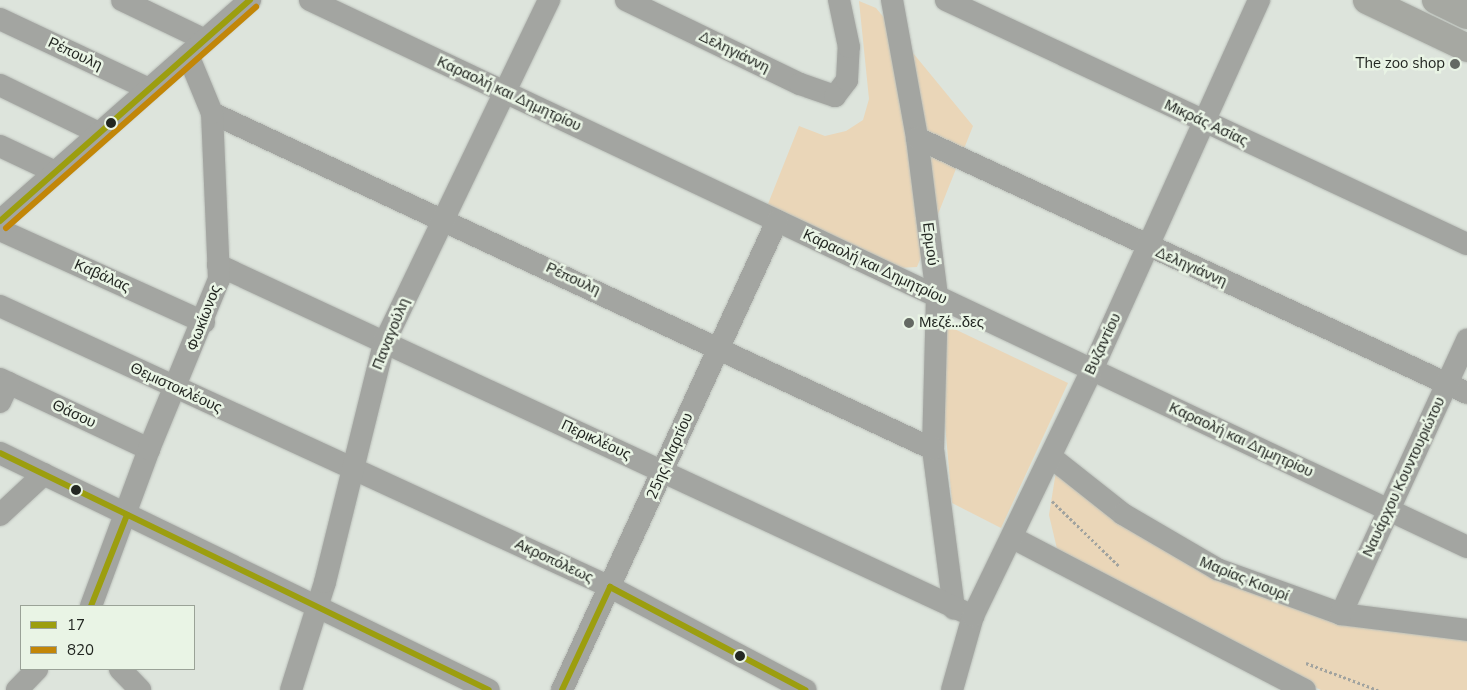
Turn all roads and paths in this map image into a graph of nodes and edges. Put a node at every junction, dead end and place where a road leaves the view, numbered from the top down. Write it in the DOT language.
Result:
graph roads {
  1 [pos="122,0"];
  2 [pos="250,0"];
  3 [pos="310,0"];
  4 [pos="549,0"];
  5 [pos="626,0"];
  6 [pos="840,0"];
  7 [pos="892,0"];
  8 [pos="946,0"];
  9 [pos="1259,0"];
  10 [pos="1367,0"];
  11 [pos="1436,0"];
  12 [pos="1467,15"];
  13 [pos="0,19"];
  14 [pos="205,40"];
  15 [pos="1467,48"];
  16 [pos="188,55"];
  17 [pos="0,85"];
  18 [pos="149,89"];
  19 [pos="505,92"];
  20 [pos="212,113"];
  21 [pos="1204,122"];
  22 [pos="100,133"];
  23 [pos="917,138"];
  24 [pos="0,146"];
  25 [pos="55,172"];
  26 [pos="443,218"];
  27 [pos="0,221"];
  28 [pos="777,221"];
  29 [pos="0,230"];
  30 [pos="1467,244"];
  31 [pos="1147,248"];
  32 [pos="218,264"];
  33 [pos="936,296"];
  34 [pos="0,306"];
  35 [pos="204,322"];
  36 [pos="1467,340"];
  37 [pos="384,343"];
  38 [pos="719,348"];
  39 [pos="1092,370"];
  40 [pos="1447,383"];
  41 [pos="3,388"];
  42 [pos="176,389"];
  43 [pos="1467,393"];
  44 [pos="149,449"];
  45 [pos="933,449"];
  46 [pos="0,453"];
  47 [pos="1050,457"];
  48 [pos="353,468"];
  49 [pos="664,470"];
  50 [pos="44,474"];
  51 [pos="1038,485"];
  52 [pos="1388,510"];
  53 [pos="0,515"];
  54 [pos="127,515"];
  55 [pos="1013,538"];
  56 [pos="1467,547"];
  57 [pos="1124,570"];
  58 [pos="610,587"];
  59 [pos="90,605"];
  60 [pos="964,612"];
  61 [pos="1341,614"];
  62 [pos="315,617"];
  63 [pos="1467,630"];
  64 [pos="1299,660"];
  65 [pos="36,670"];
  66 [pos="17,690"];
  67 [pos="291,690"];
  68 [pos="489,690"];
  69 [pos="562,690"];
  70 [pos="805,690"];
  71 [pos="952,690"];
  72 [pos="1305,690"];
  73 [pos="1378,690"];
  1 -- 14 [label="street"];
  2 -- 14 [label="street"];
  3 -- 19 [label="street, Καραολή και Δημητρίου"];
  4 -- 19 [label="street, Παναγούλη"];
  5 -- 6 [label="street, Δεληγιάννη"];
  7 -- 23 [label="street, Ερμού"];
  8 -- 21 [label="street, Μικράς Ασίας"];
  9 -- 21 [label="street, Βυζαντίου"];
  10 -- 15 [label="main road"];
  11 -- 12 [label="main road"];
  13 -- 18 [label="street, Ρέπουλη"];
  14 -- 16 [label="street"];
  16 -- 18 [label="street"];
  16 -- 20 [label="street, Φωκίωνος"];
  17 -- 22 [label="street"];
  18 -- 22 [label="street"];
  19 -- 26 [label="street, Παναγούλη"];
  19 -- 28 [label="street, Καραολή και Δημητρίου"];
  20 -- 26 [label="street, Ρέπουλη"];
  20 -- 32 [label="street, Φωκίωνος"];
  21 -- 30 [label="street, Μικράς Ασίας"];
  21 -- 31 [label="street, Βυζαντίου"];
  22 -- 25 [label="street"];
  23 -- 31 [label="street, Δεληγιάννη"];
  23 -- 33 [label="street, Ερμού"];
  24 -- 25 [label="street"];
  25 -- 27 [label="street"];
  26 -- 37 [label="street, Παναγούλη"];
  26 -- 38 [label="street, Ρέπουλη"];
  28 -- 33 [label="street, Καραολή και Δημητρίου"];
  28 -- 38 [label="street, 25ης Μαρτίου"];
  29 -- 35 [label="street, Καβάλας"];
  31 -- 39 [label="street, Βυζαντίου"];
  31 -- 40 [label="street, Δεληγιάννη"];
  32 -- 35 [label="street, Φωκίωνος"];
  32 -- 37 [label="street, Περικλέους"];
  33 -- 39 [label="street, Καραολή και Δημητρίου"];
  33 -- 45 [label="street, Ερμού"];
  34 -- 42 [label="street, Θεμιστοκλέους"];
  35 -- 42 [label="street, Φωκίωνος"];
  36 -- 40 [label="street, Ναυάρχου Κουντουριώτου"];
  37 -- 48 [label="street, Παναγούλη"];
  37 -- 49 [label="street, Περικλέους"];
  38 -- 45 [label="street, Ρέπουλη"];
  38 -- 49 [label="street, 25ης Μαρτίου"];
  39 -- 47 [label="street, Βυζαντίου"];
  39 -- 52 [label="street, Καραολή και Δημητρίου"];
  40 -- 43 [label="street, Δεληγιάννη"];
  40 -- 52 [label="street, Ναυάρχου Κουντουριώτου"];
  41 -- 44 [label="street, Θάσου"];
  42 -- 44 [label="street, Φωκίωνος"];
  42 -- 48 [label="street, Θεμιστοκλέους"];
  44 -- 54 [label="street, Φωκίωνος"];
  45 -- 60 [label="street, Ερμού"];
  46 -- 50 [label="street"];
  47 -- 51 [label="street, Βυζαντίου"];
  47 -- 61 [label="street, Μαρίας Κιουρί"];
  48 -- 58 [label="street, Ακροπόλεως"];
  48 -- 62 [label="street, Παναγούλη"];
  49 -- 58 [label="street, 25ης Μαρτίου"];
  49 -- 60 [label="street, Περικλέους"];
  50 -- 53 [label="street"];
  50 -- 54 [label="street"];
  51 -- 55 [label="street, Βυζαντίου"];
  51 -- 57 [label="path"];
  52 -- 56 [label="street, Καραολή και Δημητρίου"];
  52 -- 61 [label="street, Ναυάρχου Κουντουριώτου"];
  54 -- 59 [label="street, Φωκίωνος"];
  54 -- 62 [label="street"];
  55 -- 60 [label="street, Βυζαντίου"];
  55 -- 72 [label="street"];
  58 -- 69 [label="street, 25ης Μαρτίου"];
  58 -- 70 [label="street, Ακροπόλεως"];
  60 -- 71 [label="street, Βυζαντίου"];
  61 -- 63 [label="street, Μαρίας Κιουρί"];
  62 -- 67 [label="street, Παναγούλη"];
  62 -- 68 [label="street"];
  64 -- 73 [label="path"];
  65 -- 66 [label="street"];
}
